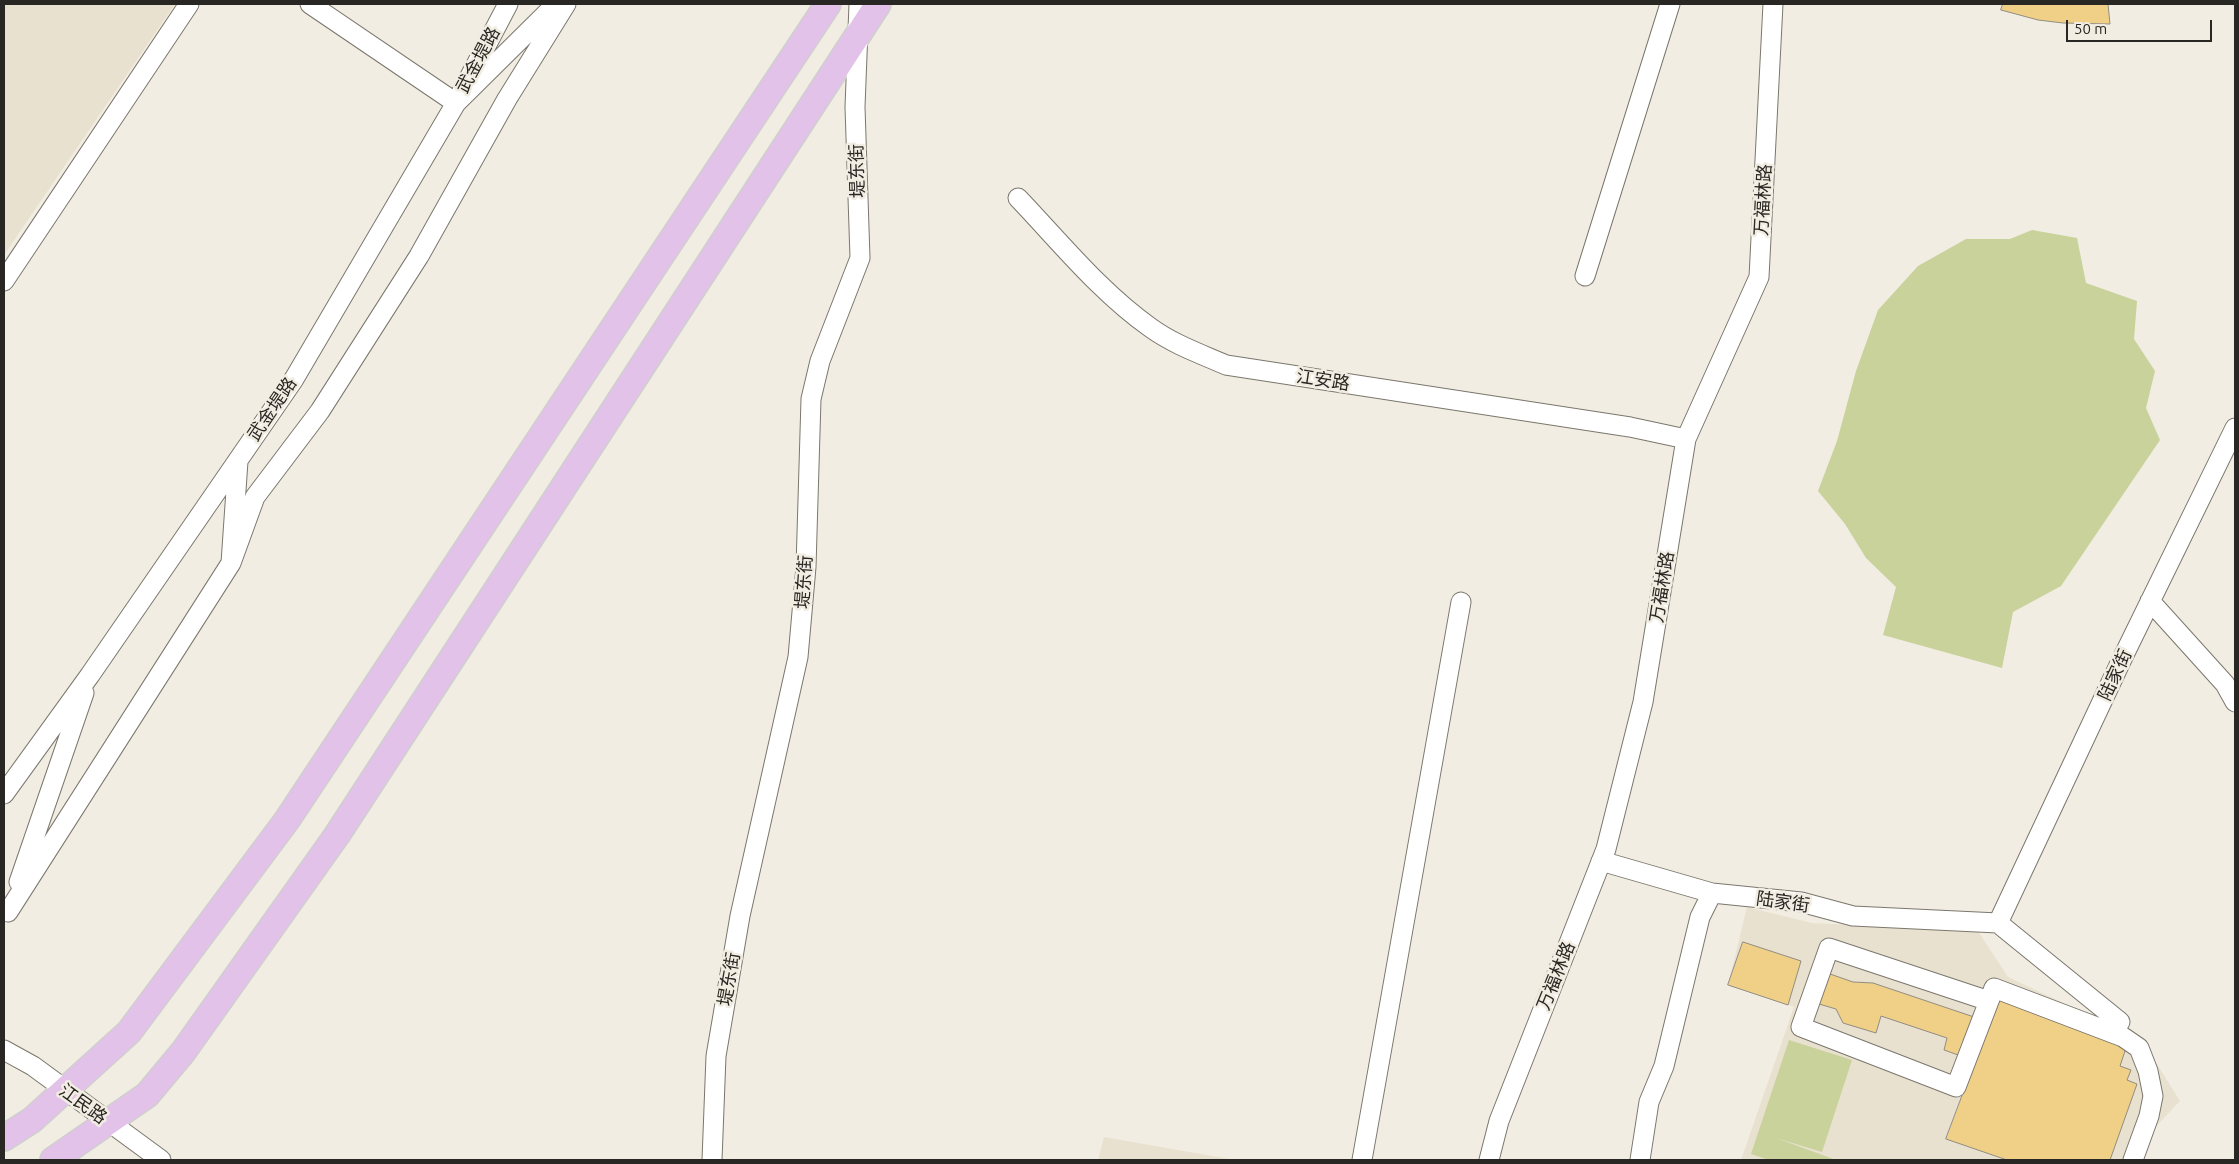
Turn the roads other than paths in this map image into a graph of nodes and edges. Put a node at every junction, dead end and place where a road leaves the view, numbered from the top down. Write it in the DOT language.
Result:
graph roads {
  1 [pos="189,4"];
  2 [pos="310,4"];
  3 [pos="508,4"];
  4 [pos="556,4"];
  5 [pos="566,4"];
  6 [pos="828,4"];
  7 [pos="859,4"];
  8 [pos="878,4"];
  9 [pos="1670,4"];
  10 [pos="1773,4"];
  11 [pos="858,34"];
  12 [pos="456,103"];
  13 [pos="1018,198"];
  14 [pos="1585,276"];
  15 [pos="4,281"];
  16 [pos="2235,428"];
  17 [pos="1686,439"];
  18 [pos="238,460"];
  19 [pos="231,563"];
  20 [pos="2150,601"];
  21 [pos="1461,602"];
  22 [pos="90,675"];
  23 [pos="2235,702"];
  24 [pos="4,794"];
  25 [pos="1602,861"];
  26 [pos="1712,893"];
  27 [pos="6,918"];
  28 [pos="1998,924"];
  29 [pos="1989,1001"];
  30 [pos="2120,1022"];
  31 [pos="4,1050"];
  32 [pos="64,1090"];
  33 [pos="108,1122"];
  34 [pos="4,1138"];
  35 [pos="53,1160"];
  36 [pos="161,1160"];
  37 [pos="712,1160"];
  38 [pos="1362,1160"];
  39 [pos="1489,1160"];
  40 [pos="1640,1160"];
  41 [pos="2133,1160"];
  1 -- 15 [label="street"];
  2 -- 12 [label="street"];
  3 -- 12 [label="street, 武金堤路"];
  4 -- 12 [label="street"];
  5 -- 19 [label="street"];
  6 -- 32 [label="main road"];
  7 -- 11 [label="street, 堤东街"];
  8 -- 11 [label="main road"];
  9 -- 14 [label="street"];
  10 -- 17 [label="street, 万福林路"];
  11 -- 33 [label="main road"];
  11 -- 37 [label="street, 堤东街"];
  12 -- 18 [label="street, 武金堤路"];
  13 -- 17 [label="street, 江安路"];
  16 -- 20 [label="street, 陆家街"];
  17 -- 25 [label="street, 万福林路"];
  18 -- 19 [label="street"];
  18 -- 22 [label="street, 武金堤路"];
  19 -- 27 [label="street"];
  20 -- 23 [label="street"];
  20 -- 28 [label="street, 陆家街"];
  21 -- 38 [label="street"];
  22 -- 24 [label="street, 武金堤路"];
  22 -- 27 [label="street"];
  25 -- 26 [label="street, 陆家街"];
  25 -- 39 [label="street, 万福林路"];
  26 -- 28 [label="street, 陆家街"];
  26 -- 40 [label="street"];
  28 -- 30 [label="street"];
  29 -- 29 [label="street"];
  29 -- 41 [label="street"];
  31 -- 32 [label="street, 江民路"];
  32 -- 33 [label="street, 江民路"];
  32 -- 34 [label="main road"];
  33 -- 35 [label="main road"];
  33 -- 36 [label="street, 江民路"];
}
